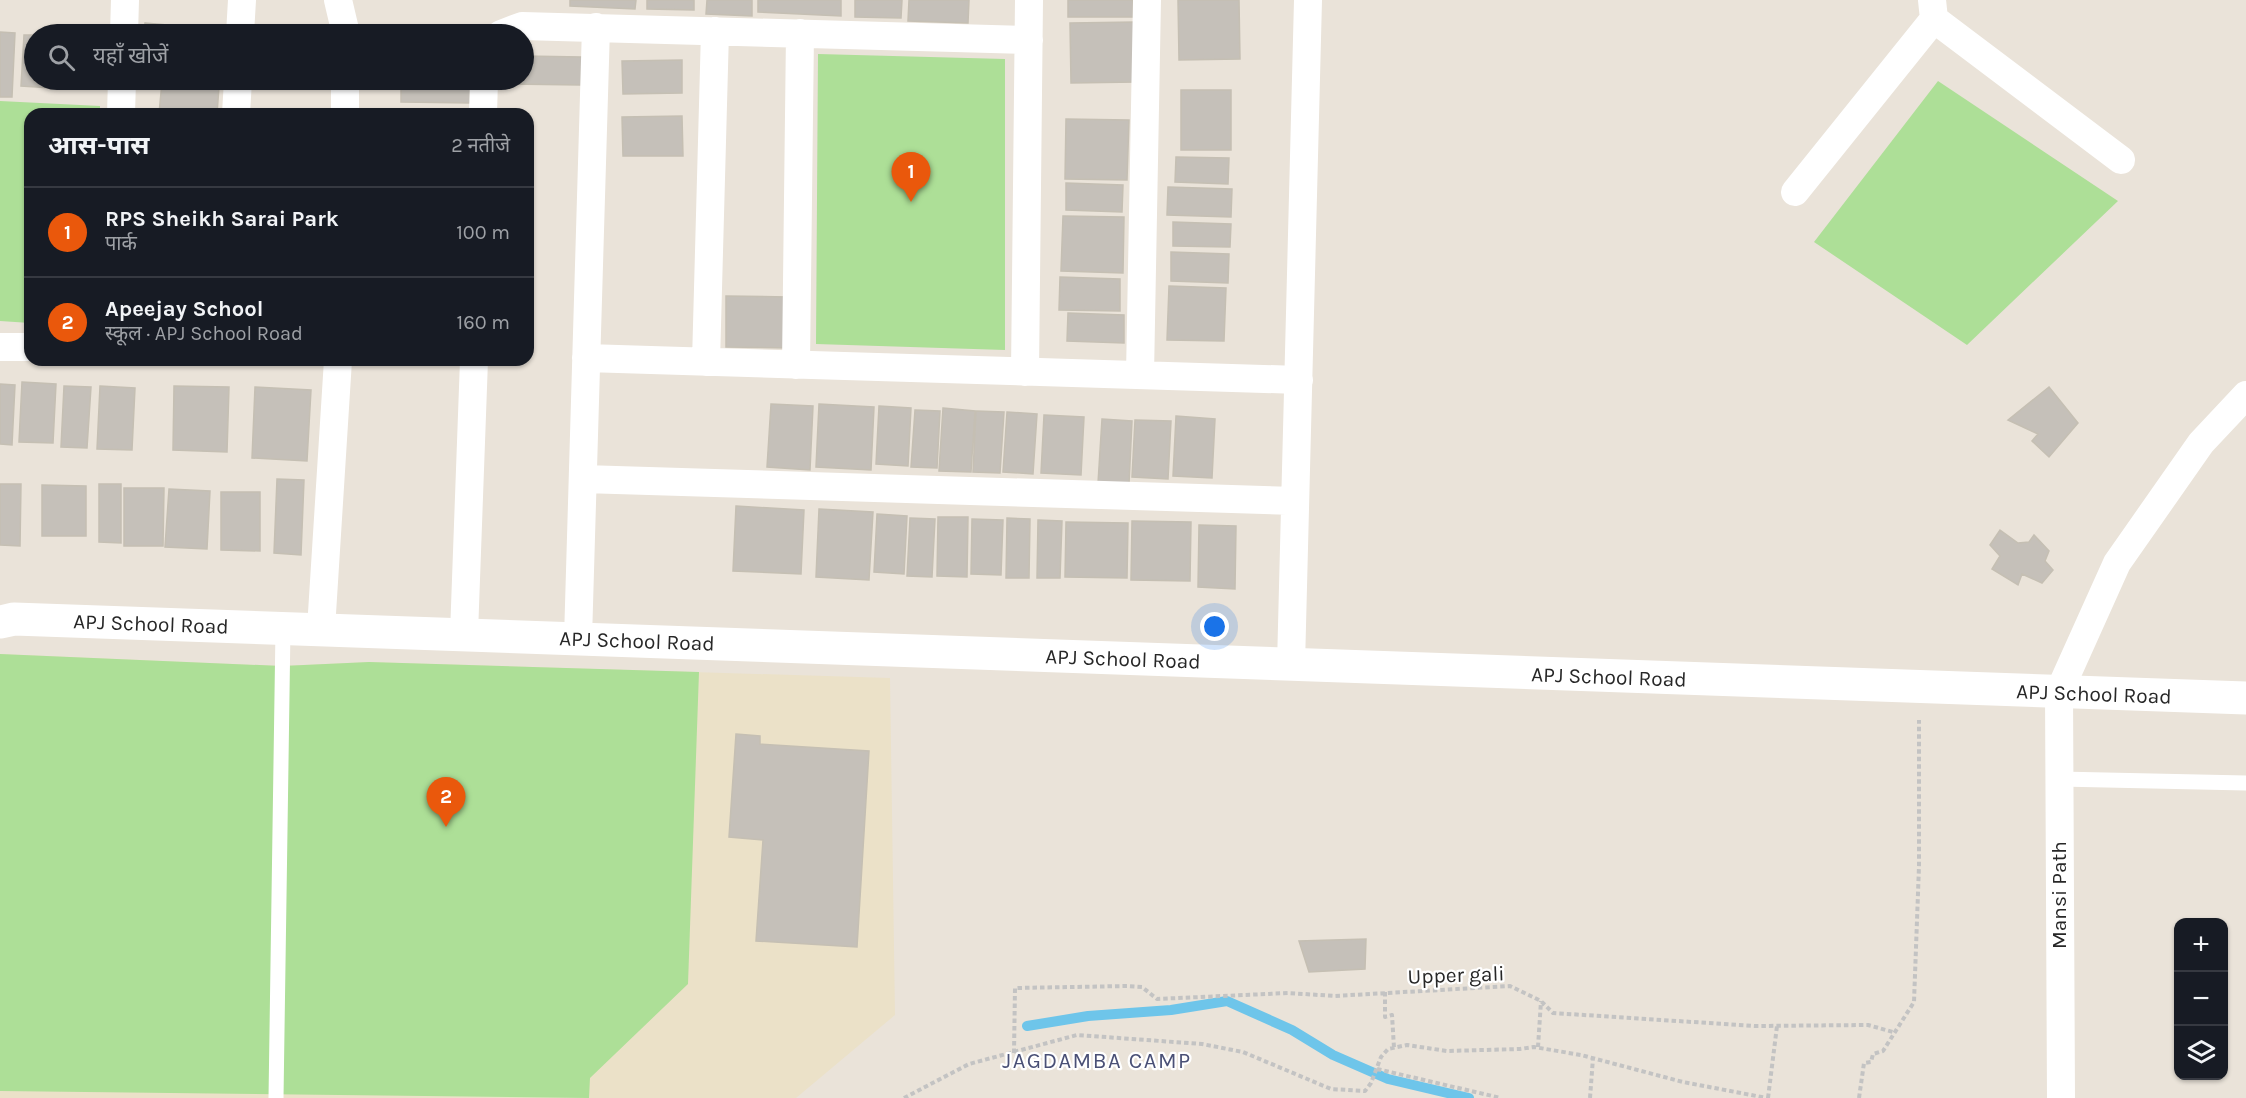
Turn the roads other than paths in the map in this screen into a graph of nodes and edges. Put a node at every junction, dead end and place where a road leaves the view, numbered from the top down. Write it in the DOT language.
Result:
graph roads {
  1 [pos="125,0"];
  2 [pos="242,0"];
  3 [pos="338,0"];
  4 [pos="1029,0"];
  5 [pos="1147,0"];
  6 [pos="1308,0"];
  7 [pos="1933,9"];
  8 [pos="124,24"];
  9 [pos="241,24"];
  10 [pos="344,24"];
  11 [pos="534,26"];
  12 [pos="596,27"];
  13 [pos="715,31"];
  14 [pos="800,33"];
  15 [pos="1029,40"];
  16 [pos="122,90"];
  17 [pos="237,90"];
  18 [pos="345,90"];
  19 [pos="484,90"];
  20 [pos="121,108"];
  21 [pos="236,108"];
  22 [pos="345,108"];
  23 [pos="483,108"];
  24 [pos="2121,160"];
  25 [pos="1795,192"];
  26 [pos="0,346"];
  27 [pos="24,347"];
  28 [pos="586,358"];
  29 [pos="706,362"];
  30 [pos="796,365"];
  31 [pos="338,366"];
  32 [pos="474,366"];
  33 [pos="1025,372"];
  34 [pos="1140,375"];
  35 [pos="1299,380"];
  36 [pos="2246,395"];
  37 [pos="583,479"];
  38 [pos="1295,501"];
  39 [pos="0,621"];
  40 [pos="283,628"];
  41 [pos="321,629"];
  42 [pos="464,634"];
  43 [pos="578,639"];
  44 [pos="1291,664"];
  45 [pos="2060,692"];
  46 [pos="2246,698"];
  47 [pos="2059,779"];
  48 [pos="2246,783"];
  49 [pos="276,1098"];
  50 [pos="2061,1098"];
  1 -- 8 [label="street"];
  2 -- 9 [label="street"];
  3 -- 10 [label="street"];
  4 -- 15 [label="street"];
  5 -- 34 [label="street"];
  6 -- 35 [label="street"];
  7 -- 24 [label="street"];
  7 -- 25 [label="street"];
  11 -- 12 [label="street"];
  12 -- 13 [label="street"];
  12 -- 28 [label="street"];
  13 -- 14 [label="street"];
  13 -- 29 [label="street"];
  14 -- 15 [label="street"];
  14 -- 30 [label="street"];
  15 -- 33 [label="street"];
  16 -- 20 [label="street"];
  17 -- 21 [label="street"];
  18 -- 22 [label="street"];
  19 -- 23 [label="street"];
  26 -- 27 [label="street"];
  28 -- 29 [label="street"];
  28 -- 37 [label="street"];
  29 -- 30 [label="street"];
  30 -- 33 [label="street"];
  31 -- 41 [label="street"];
  32 -- 42 [label="street"];
  33 -- 34 [label="street"];
  34 -- 35 [label="street"];
  35 -- 38 [label="street"];
  36 -- 45 [label="street"];
  37 -- 38 [label="street"];
  37 -- 43 [label="street"];
  38 -- 44 [label="street"];
  39 -- 40 [label="street, APJ School Road"];
  40 -- 41 [label="street, APJ School Road"];
  40 -- 49 [label="lane"];
  41 -- 42 [label="street, APJ School Road"];
  42 -- 43 [label="street, APJ School Road"];
  43 -- 44 [label="street, APJ School Road"];
  44 -- 45 [label="street, APJ School Road"];
  45 -- 46 [label="street, APJ School Road"];
  45 -- 47 [label="street, Mansi Path"];
  47 -- 48 [label="lane"];
  47 -- 50 [label="street, Mansi Path"];
}
